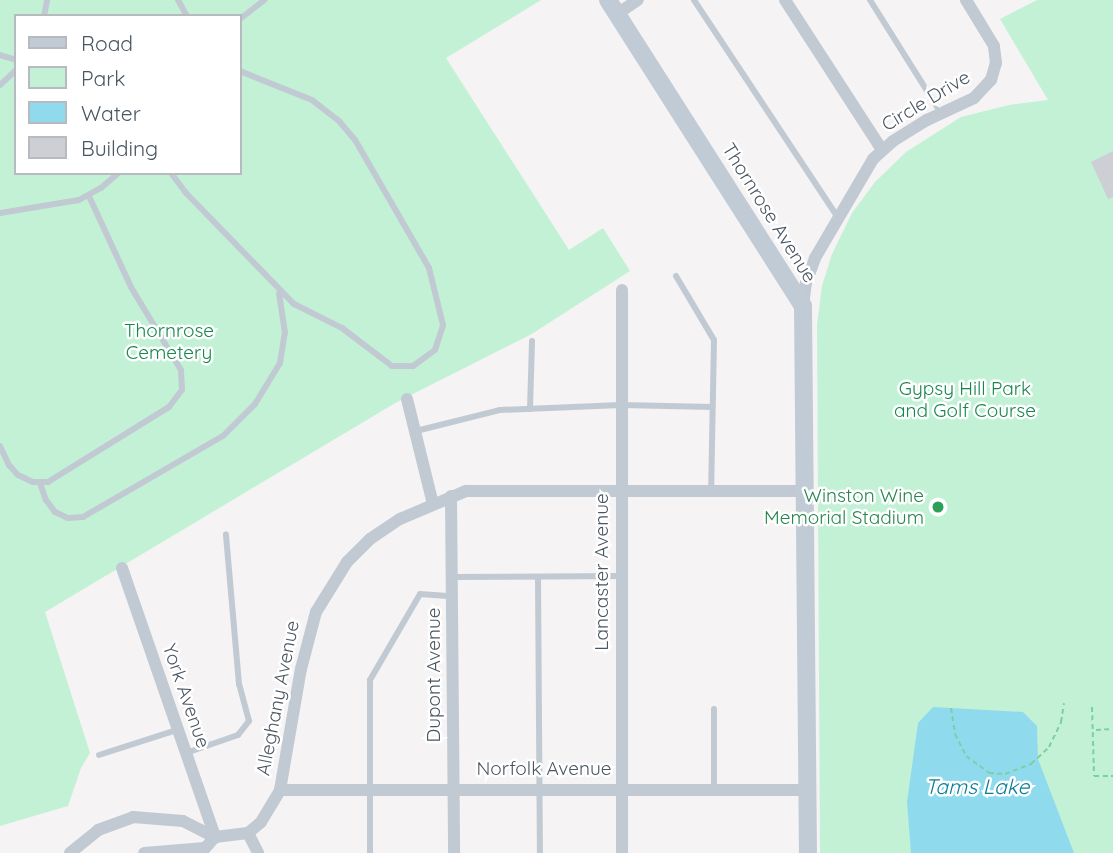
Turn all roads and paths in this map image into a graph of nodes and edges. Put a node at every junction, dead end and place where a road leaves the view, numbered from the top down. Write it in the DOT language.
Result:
graph roads {
  1 [pos="264,0"];
  2 [pos="638,0"];
  3 [pos="694,0"];
  4 [pos="785,0"];
  5 [pos="870,0"];
  6 [pos="966,0"];
  7 [pos="613,7"];
  8 [pos="242,17"];
  9 [pos="14,72"];
  10 [pos="242,72"];
  11 [pos="0,85"];
  12 [pos="941,113"];
  13 [pos="881,150"];
  14 [pos="115,175"];
  15 [pos="172,175"];
  16 [pos="89,196"];
  17 [pos="0,213"];
  18 [pos="837,216"];
  19 [pos="676,276"];
  20 [pos="622,290"];
  21 [pos="279,291"];
  22 [pos="803,306"];
  23 [pos="532,341"];
  24 [pos="407,399"];
  25 [pos="621,405"];
  26 [pos="712,407"];
  27 [pos="530,409"];
  28 [pos="416,431"];
  29 [pos="0,446"];
  30 [pos="40,483"];
  31 [pos="621,490"];
  32 [pos="711,490"];
  33 [pos="806,491"];
  34 [pos="450,496"];
  35 [pos="433,504"];
  36 [pos="226,535"];
  37 [pos="122,568"];
  38 [pos="621,576"];
  39 [pos="453,577"];
  40 [pos="538,577"];
  41 [pos="453,596"];
  42 [pos="1064,703"];
  43 [pos="1092,707"];
  44 [pos="951,708"];
  45 [pos="714,709"];
  46 [pos="177,730"];
  47 [pos="1095,730"];
  48 [pos="1113,730"];
  49 [pos="186,753"];
  50 [pos="99,755"];
  51 [pos="1113,776"];
  52 [pos="538,788"];
  53 [pos="370,789"];
  54 [pos="454,789"];
  55 [pos="623,789"];
  56 [pos="280,790"];
  57 [pos="714,790"];
  58 [pos="808,790"];
  59 [pos="248,833"];
  60 [pos="215,836"];
  61 [pos="70,853"];
  62 [pos="144,853"];
  63 [pos="258,853"];
  64 [pos="370,853"];
  65 [pos="454,853"];
  66 [pos="540,853"];
  67 [pos="622,853"];
  68 [pos="808,853"];
  1 -- 8 [label="lane"];
  2 -- 7 [label="street"];
  3 -- 18 [label="lane"];
  4 -- 13 [label="street"];
  5 -- 12 [label="lane"];
  6 -- 12 [label="street, Circle Drive"];
  7 -- 22 [label="street, Thornrose Avenue"];
  9 -- 11 [label="lane"];
  10 -- 21 [label="lane"];
  12 -- 13 [label="street, Circle Drive"];
  13 -- 18 [label="street, Circle Drive"];
  14 -- 16 [label="lane"];
  15 -- 21 [label="lane"];
  16 -- 17 [label="lane"];
  16 -- 30 [label="lane"];
  18 -- 22 [label="street, Circle Drive"];
  19 -- 26 [label="lane"];
  20 -- 25 [label="street, Lancaster Avenue"];
  21 -- 30 [label="lane"];
  22 -- 33 [label="street, Thornrose Avenue"];
  23 -- 27 [label="lane"];
  24 -- 28 [label="street"];
  25 -- 26 [label="lane"];
  25 -- 27 [label="lane"];
  25 -- 31 [label="street, Lancaster Avenue"];
  26 -- 32 [label="lane"];
  27 -- 28 [label="lane"];
  28 -- 35 [label="street"];
  29 -- 30 [label="lane"];
  31 -- 32 [label="street, Alleghany Avenue"];
  31 -- 34 [label="street, Alleghany Avenue"];
  31 -- 38 [label="street, Lancaster Avenue"];
  32 -- 33 [label="street, Alleghany Avenue"];
  33 -- 58 [label="street, Thornrose Avenue"];
  34 -- 35 [label="street, Alleghany Avenue"];
  34 -- 39 [label="street, Dupont Avenue"];
  35 -- 56 [label="street, Alleghany Avenue"];
  36 -- 49 [label="lane"];
  37 -- 46 [label="street, York Avenue"];
  38 -- 40 [label="lane"];
  38 -- 55 [label="street, Lancaster Avenue"];
  39 -- 40 [label="lane"];
  39 -- 41 [label="street, Dupont Avenue"];
  40 -- 52 [label="lane"];
  41 -- 53 [label="lane"];
  41 -- 54 [label="street, Dupont Avenue"];
  42 -- 44 [label="path"];
  43 -- 47 [label="path"];
  45 -- 57 [label="lane"];
  46 -- 49 [label="street, York Avenue"];
  46 -- 50 [label="lane"];
  47 -- 48 [label="path"];
  47 -- 51 [label="path"];
  49 -- 60 [label="street, York Avenue"];
  52 -- 54 [label="street, Norfolk Avenue"];
  52 -- 55 [label="street, Norfolk Avenue"];
  52 -- 66 [label="lane"];
  53 -- 54 [label="street, Norfolk Avenue"];
  53 -- 56 [label="street, Norfolk Avenue"];
  53 -- 64 [label="lane"];
  54 -- 65 [label="street, Dupont Avenue"];
  55 -- 57 [label="street, Norfolk Avenue"];
  55 -- 67 [label="street, Lancaster Avenue"];
  56 -- 59 [label="street, Alleghany Avenue"];
  57 -- 58 [label="street, Norfolk Avenue"];
  58 -- 68 [label="street, Thornrose Avenue"];
  59 -- 60 [label="street"];
  59 -- 63 [label="street"];
  60 -- 61 [label="street"];
  60 -- 62 [label="street"];
}
